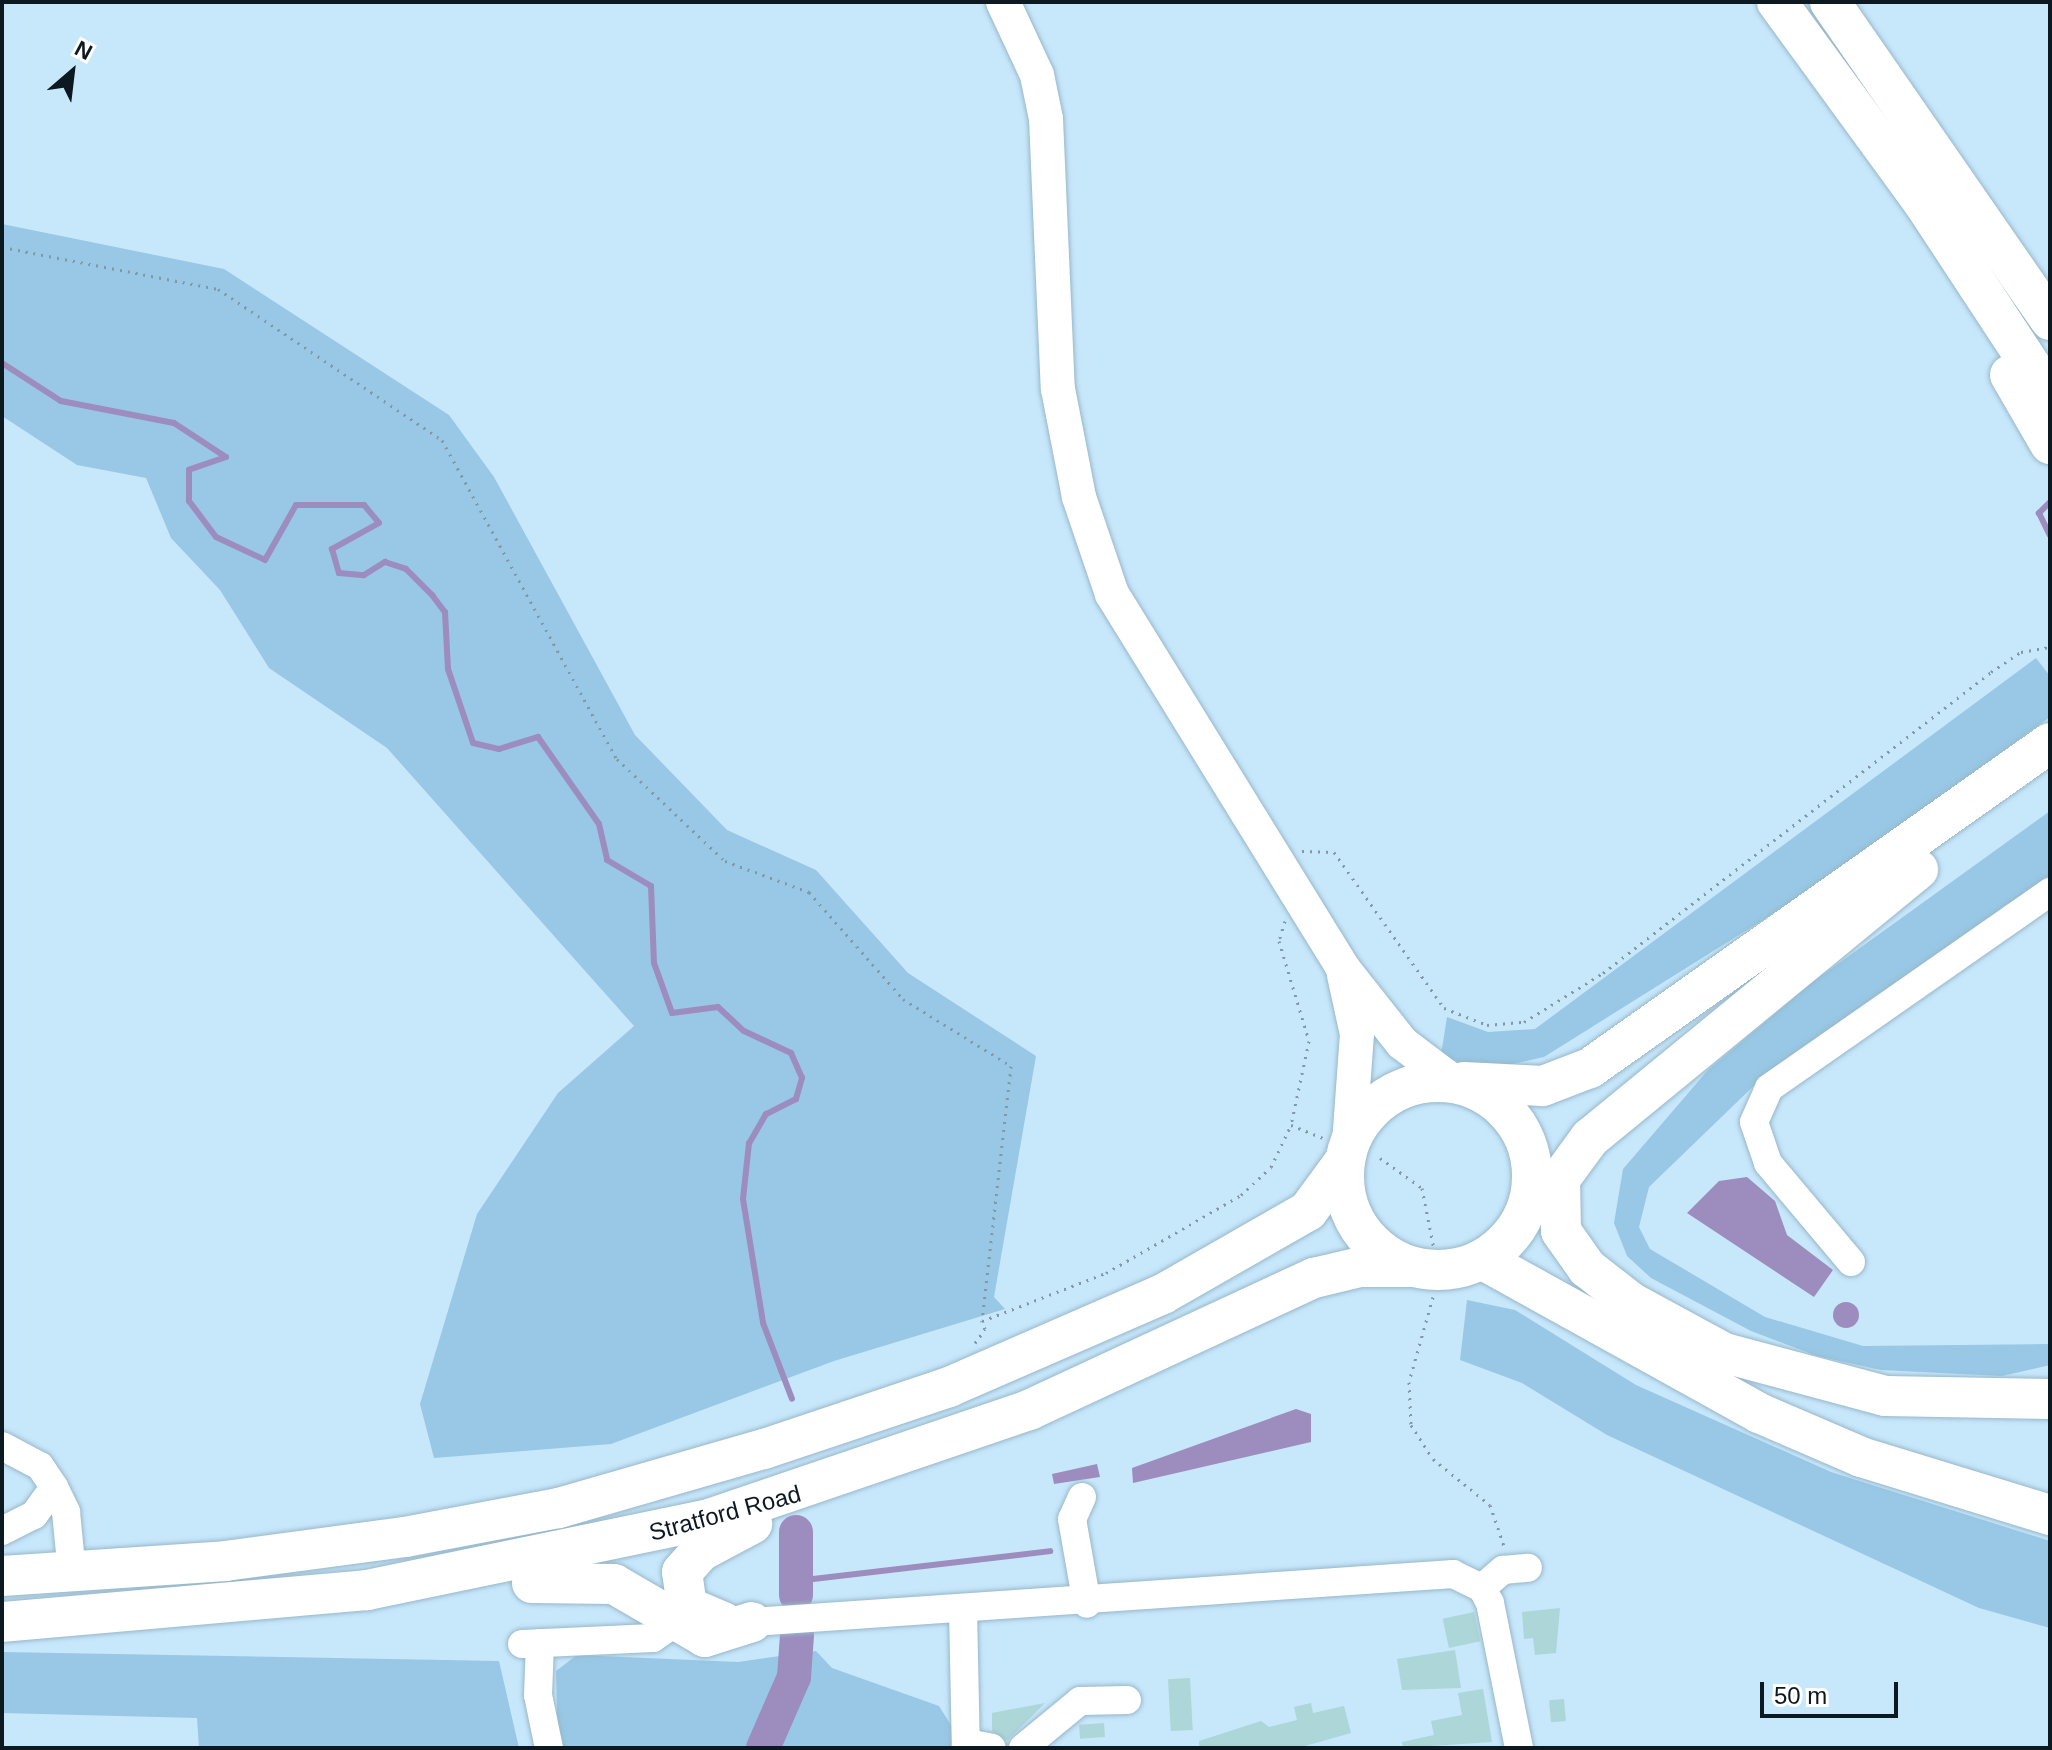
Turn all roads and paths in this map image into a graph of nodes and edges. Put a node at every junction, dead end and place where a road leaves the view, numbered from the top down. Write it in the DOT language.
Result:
graph roads {
  1 [pos="1003,2"];
  2 [pos="1777,2"];
  3 [pos="1830,2"];
  4 [pos="1923,202"];
  5 [pos="2,247"];
  6 [pos="2022,275"];
  7 [pos="2050,303"];
  8 [pos="2050,320"];
  9 [pos="2050,395"];
  10 [pos="2050,444"];
  11 [pos="2050,647"];
  12 [pos="2050,743"];
  13 [pos="2050,777"];
  14 [pos="1281,862"];
  15 [pos="1918,870"];
  16 [pos="2050,892"];
  17 [pos="1305,903"];
  18 [pos="1342,967"];
  19 [pos="1457,1081"];
  20 [pos="1291,1125"];
  21 [pos="1352,1151"];
  22 [pos="1534,1188"];
  23 [pos="1485,1261"];
  24 [pos="1851,1262"];
  25 [pos="1426,1271"];
  26 [pos="982,1321"];
  27 [pos="971,1348"];
  28 [pos="1730,1356"];
  29 [pos="2041,1397"];
  30 [pos="1029,1410"];
  31 [pos="2,1446"];
  32 [pos="54,1487"];
  33 [pos="1082,1497"];
  34 [pos="2050,1515"];
  35 [pos="2,1531"];
  36 [pos="732,1531"];
  37 [pos="1516,1569"];
  38 [pos="72,1573"];
  39 [pos="2,1576"];
  40 [pos="559,1578"];
  41 [pos="1482,1588"];
  42 [pos="1087,1604"];
  43 [pos="963,1610"];
  44 [pos="110,1615"];
  45 [pos="2,1622"];
  46 [pos="752,1622"];
  47 [pos="673,1624"];
  48 [pos="1127,1700"];
  49 [pos="975,1746"];
  50 [pos="549,1748"];
  51 [pos="1023,1748"];
  52 [pos="1519,1748"];
  1 -- 14 [label="main road"];
  2 -- 4 [label="highway"];
  3 -- 6 [label="highway"];
  4 -- 9 [label="highway"];
  4 -- 10 [label="highway"];
  5 -- 26 [label="path"];
  6 -- 7 [label="highway"];
  6 -- 8 [label="highway"];
  11 -- 14 [label="path"];
  12 -- 19 [label="highway, Stratford Road"];
  13 -- 15 [label="highway"];
  14 -- 17 [label="main road"];
  15 -- 22 [label="highway"];
  15 -- 28 [label="highway"];
  16 -- 24 [label="street"];
  17 -- 18 [label="main road"];
  17 -- 20 [label="path"];
  18 -- 19 [label="main road"];
  18 -- 21 [label="main road"];
  19 -- 21 [label="highway, Stratford Road"];
  19 -- 22 [label="highway"];
  20 -- 21 [label="path"];
  20 -- 26 [label="path"];
  21 -- 25 [label="highway"];
  21 -- 25 [label="path"];
  21 -- 38 [label="highway, Stratford Road"];
  22 -- 23 [label="highway"];
  22 -- 28 [label="highway"];
  23 -- 25 [label="highway, Stratford Road"];
  23 -- 34 [label="highway"];
  25 -- 30 [label="highway, Stratford Road"];
  25 -- 37 [label="path"];
  26 -- 27 [label="path"];
  28 -- 29 [label="highway"];
  30 -- 36 [label="highway"];
  30 -- 44 [label="highway, Stratford Road"];
  31 -- 32 [label="street"];
  32 -- 35 [label="street"];
  32 -- 38 [label="street"];
  33 -- 42 [label="street"];
  36 -- 40 [label="highway"];
  36 -- 46 [label="highway"];
  37 -- 41 [label="street"];
  38 -- 39 [label="highway, Stratford Road"];
  40 -- 44 [label="highway"];
  40 -- 47 [label="highway"];
  41 -- 42 [label="street"];
  41 -- 52 [label="street"];
  42 -- 43 [label="street"];
  43 -- 46 [label="street"];
  43 -- 49 [label="street"];
  44 -- 45 [label="highway, Stratford Road"];
  46 -- 47 [label="highway"];
  47 -- 50 [label="street"];
  48 -- 51 [label="street"];
}
